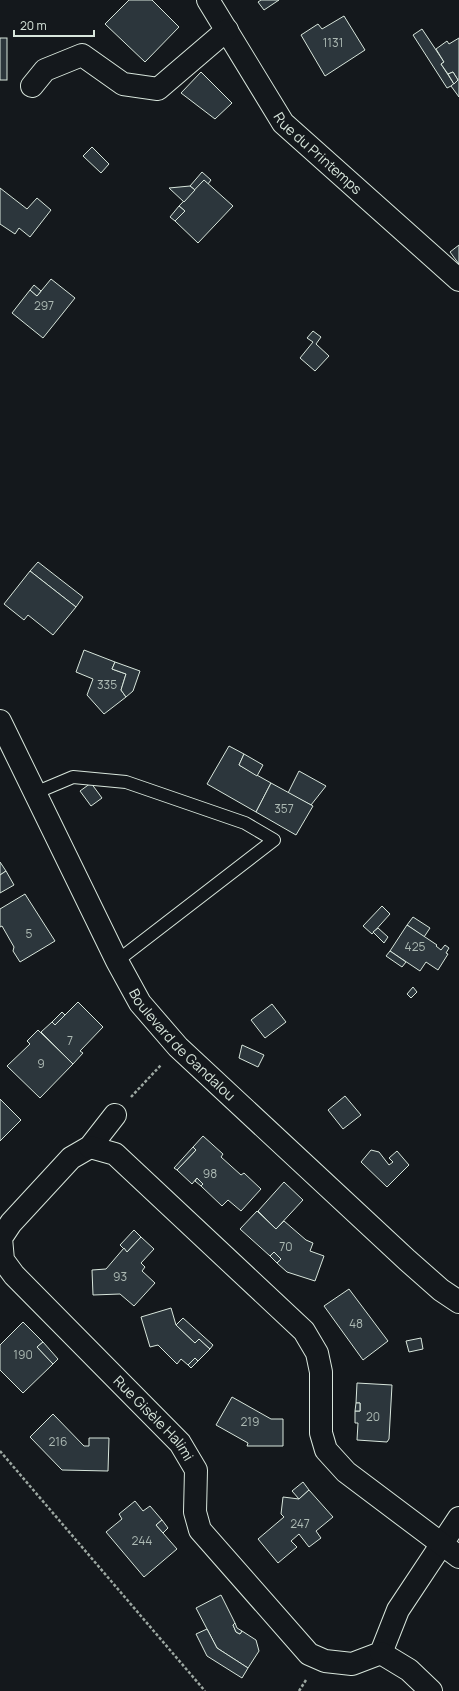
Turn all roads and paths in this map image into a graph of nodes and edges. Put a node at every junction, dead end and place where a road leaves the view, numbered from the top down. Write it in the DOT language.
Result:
graph roads {
  1 [pos="208,0"];
  2 [pos="227,30"];
  3 [pos="32,86"];
  4 [pos="459,280"];
  5 [pos="0,721"];
  6 [pos="35,794"];
  7 [pos="117,962"];
  8 [pos="178,1047"];
  9 [pos="115,1115"];
  10 [pos="90,1147"];
  11 [pos="458,1304"];
  12 [pos="0,1451"];
  13 [pos="459,1518"];
  14 [pos="441,1544"];
  15 [pos="459,1557"];
  16 [pos="381,1653"];
  17 [pos="205,1691"];
  18 [pos="431,1691"];
  1 -- 2 [label="street, Rue du Printemps"];
  2 -- 3 [label="street"];
  2 -- 4 [label="street, Rue du Printemps"];
  5 -- 6 [label="street, Boulevard de Gandalou"];
  6 -- 7 [label="street, Boulevard de Gandalou"];
  6 -- 7 [label="lane"];
  7 -- 8 [label="street, Boulevard de Gandalou"];
  8 -- 9 [label="path"];
  8 -- 11 [label="street, Boulevard de Gandalou"];
  9 -- 10 [label="street, Rue Gisèle Halimi"];
  10 -- 14 [label="street"];
  10 -- 16 [label="street, Rue Gisèle Halimi"];
  12 -- 17 [label="path"];
  13 -- 14 [label="street"];
  14 -- 15 [label="street"];
  14 -- 16 [label="street"];
  16 -- 18 [label="street"];
}
